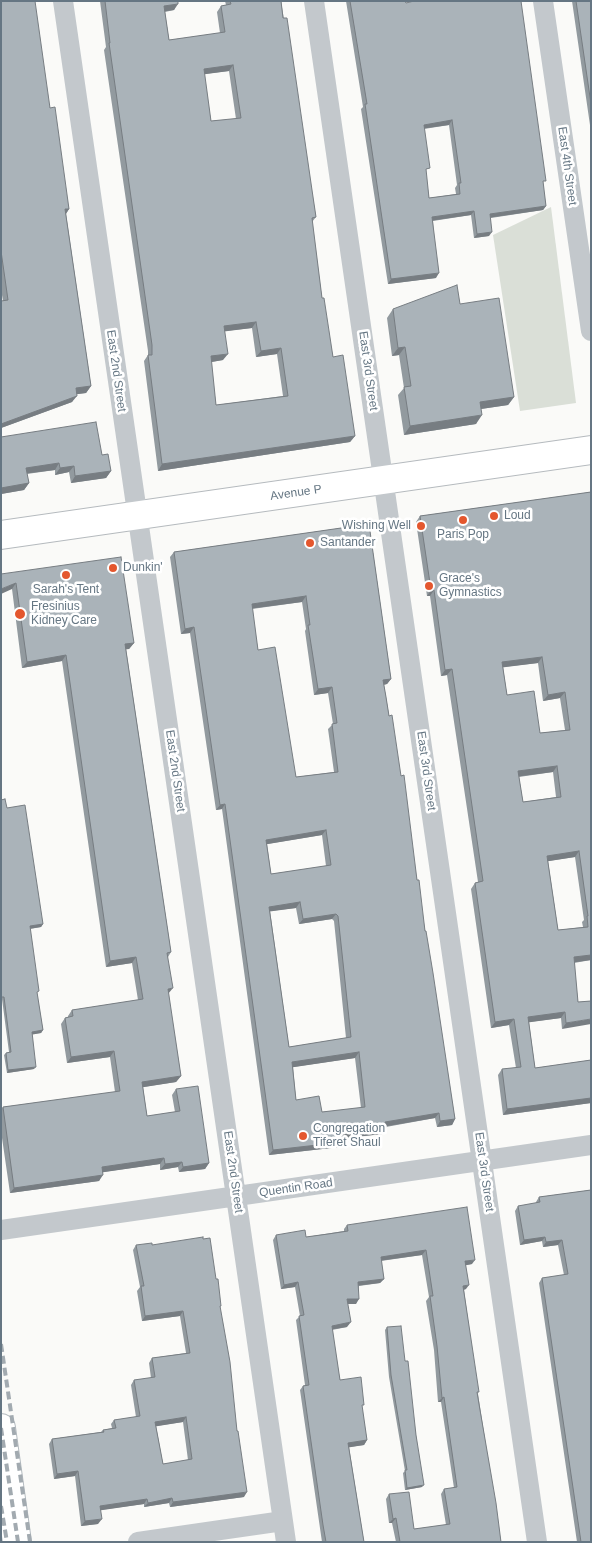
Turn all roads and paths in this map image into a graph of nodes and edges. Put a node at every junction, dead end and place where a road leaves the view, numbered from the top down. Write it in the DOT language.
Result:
graph roads {
  1 [pos="63,1"];
  2 [pos="314,1"];
  3 [pos="543,1"];
  4 [pos="591,331"];
  5 [pos="591,450"];
  6 [pos="384,480"];
  7 [pos="137,516"];
  8 [pos="1,535"];
  9 [pos="591,1145"];
  10 [pos="482,1161"];
  11 [pos="236,1196"];
  12 [pos="1,1230"];
  13 [pos="1,1428"];
  14 [pos="283,1521"];
  15 [pos="18,1542"];
  16 [pos="138,1542"];
  17 [pos="286,1542"];
  18 [pos="537,1542"];
  1 -- 7 [label="street, East 2nd Street"];
  2 -- 6 [label="street, East 3rd Street"];
  3 -- 4 [label="street, East 4th Street"];
  5 -- 6 [label="main road, Avenue P"];
  6 -- 7 [label="main road, Avenue P"];
  6 -- 10 [label="street, East 3rd Street"];
  7 -- 8 [label="main road, Avenue P"];
  7 -- 11 [label="street, East 2nd Street"];
  9 -- 10 [label="street, Quentin Road"];
  10 -- 11 [label="street, Quentin Road"];
  10 -- 18 [label="street, East 3rd Street"];
  11 -- 12 [label="street, Quentin Road"];
  11 -- 14 [label="street, East 2nd Street"];
  13 -- 15 [label="main road"];
  14 -- 16 [label="street"];
  14 -- 17 [label="street, East 2nd Street"];
}
